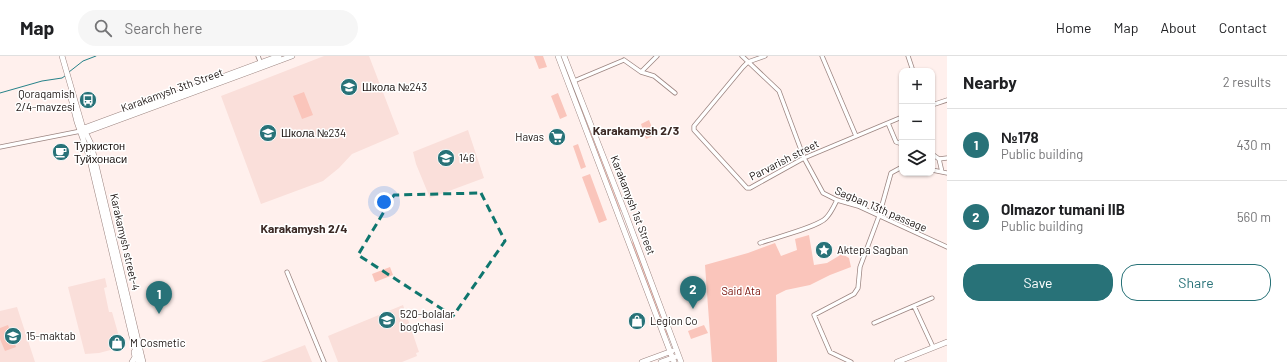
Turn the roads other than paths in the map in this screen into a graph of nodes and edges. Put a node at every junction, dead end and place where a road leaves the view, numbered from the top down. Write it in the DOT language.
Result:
graph roads {
  1 [pos="63,56"];
  2 [pos="258,56"];
  3 [pos="279,56"];
  4 [pos="292,56"];
  5 [pos="558,56"];
  6 [pos="564,56"];
  7 [pos="627,56"];
  8 [pos="657,56"];
  9 [pos="742,56"];
  10 [pos="765,56"];
  11 [pos="822,56"];
  12 [pos="908,56"];
  13 [pos="624,60"];
  14 [pos="748,62"];
  15 [pos="261,65"];
  16 [pos="912,68"];
  17 [pos="641,72"];
  18 [pos="574,81"];
  19 [pos="675,93"];
  20 [pos="947,100"];
  21 [pos="935,104"];
  22 [pos="899,118"];
  23 [pos="888,123"];
  24 [pos="84,131"];
  25 [pos="856,136"];
  26 [pos="899,143"];
  27 [pos="0,147"];
  28 [pos="935,156"];
  29 [pos="804,158"];
  30 [pos="947,158"];
  31 [pos="939,159"];
  32 [pos="899,169"];
  33 [pos="935,171"];
  34 [pos="942,172"];
  35 [pos="947,173"];
  36 [pos="837,200"];
  37 [pos="626,214"];
  38 [pos="880,216"];
  39 [pos="619,217"];
  40 [pos="760,243"];
  41 [pos="947,247"];
  42 [pos="287,272"];
  43 [pos="932,298"];
  44 [pos="914,306"];
  45 [pos="874,323"];
  46 [pos="134,332"];
  47 [pos="133,340"];
  48 [pos="947,342"];
  49 [pos="933,347"];
  50 [pos="676,349"];
  51 [pos="670,352"];
  52 [pos="679,355"];
  53 [pos="673,360"];
  54 [pos="132,362"];
  55 [pos="138,362"];
  56 [pos="143,362"];
  57 [pos="324,362"];
  58 [pos="642,362"];
  59 [pos="661,362"];
  60 [pos="681,362"];
  61 [pos="851,362"];
  62 [pos="897,362"];
  1 -- 24 [label="main road, Karakamysh street-4"];
  2 -- 15 [label="street"];
  3 -- 15 [label="main road, Karakamysh 3th Street"];
  4 -- 15 [label="main road, Karakamysh 3th Street"];
  5 -- 39 [label="main road, Karakamysh 1st Street"];
  6 -- 18 [label="main road, Karakamysh 1st Street"];
  7 -- 13 [label="street"];
  8 -- 17 [label="street"];
  9 -- 14 [label="street, Sagban 13th passage"];
  10 -- 14 [label="street"];
  11 -- 25 [label="street"];
  12 -- 16 [label="street"];
  13 -- 17 [label="street"];
  13 -- 18 [label="street"];
  14 -- 29 [label="street, Sagban 13th passage"];
  14 -- 29 [label="street, Parvarish street"];
  15 -- 24 [label="main road, Karakamysh 3th Street"];
  17 -- 19 [label="street"];
  18 -- 37 [label="main road, Karakamysh 1st Street"];
  20 -- 21 [label="street"];
  22 -- 23 [label="street, Parvarish street"];
  23 -- 25 [label="street, Parvarish street"];
  23 -- 26 [label="street"];
  24 -- 27 [label="street, Karakamysh 3th Street"];
  24 -- 46 [label="main road, Karakamysh street-4"];
  25 -- 29 [label="street, Parvarish street"];
  28 -- 31 [label="street"];
  29 -- 36 [label="street, Sagban 13th passage"];
  30 -- 31 [label="street"];
  31 -- 34 [label="street"];
  32 -- 38 [label="street"];
  33 -- 34 [label="street"];
  34 -- 35 [label="street"];
  36 -- 38 [label="street, Sagban 13th passage"];
  36 -- 40 [label="street"];
  37 -- 39 [label="main road"];
  37 -- 50 [label="main road, Karakamysh 1st Street"];
  38 -- 41 [label="street, Sagban 13th passage"];
  38 -- 61 [label="street"];
  39 -- 51 [label="main road, Karakamysh 1st Street"];
  42 -- 57 [label="street"];
  43 -- 44 [label="street"];
  44 -- 45 [label="street"];
  44 -- 49 [label="street"];
  46 -- 47 [label="main road, Karakamysh street-4"];
  46 -- 56 [label="main road, Karakamysh street-4"];
  47 -- 54 [label="main road"];
  47 -- 55 [label="main road, Karakamysh street-4"];
  48 -- 49 [label="main road"];
  49 -- 62 [label="main road"];
  50 -- 51 [label="main road"];
  50 -- 52 [label="main road, Karakamysh 1st Street"];
  51 -- 53 [label="main road, Karakamysh 1st Street"];
  51 -- 58 [label="main road"];
  52 -- 53 [label="main road"];
  52 -- 60 [label="main road, Karakamysh 1st Street"];
  53 -- 59 [label="main road"];
}
